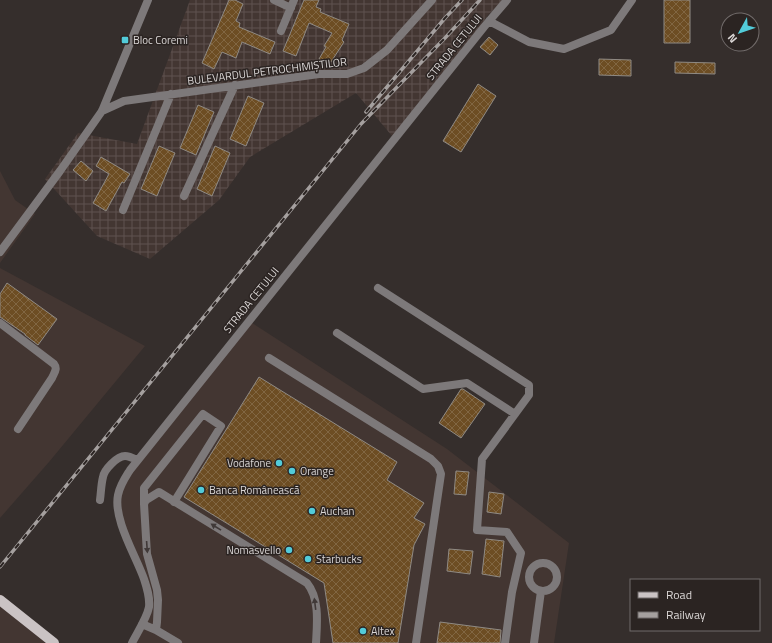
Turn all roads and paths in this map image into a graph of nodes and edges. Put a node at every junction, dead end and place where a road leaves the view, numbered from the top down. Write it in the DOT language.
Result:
graph roads {
  1 [pos="148,0"];
  2 [pos="274,0"];
  3 [pos="294,0"];
  4 [pos="432,0"];
  5 [pos="507,0"];
  6 [pos="632,0"];
  7 [pos="291,8"];
  8 [pos="489,21"];
  9 [pos="281,31"];
  10 [pos="235,85"];
  11 [pos="171,94"];
  12 [pos="102,111"];
  13 [pos="184,196"];
  14 [pos="123,210"];
  15 [pos="0,252"];
  16 [pos="378,288"];
  17 [pos="0,323"];
  18 [pos="337,333"];
  19 [pos="269,358"];
  20 [pos="515,414"];
  21 [pos="18,429"];
  22 [pos="137,460"];
  23 [pos="148,483"];
  24 [pos="159,492"];
  25 [pos="100,500"];
  26 [pos="174,502"];
  27 [pos="144,504"];
  28 [pos="518,565"];
  29 [pos="530,572"];
  30 [pos="541,591"];
  31 [pos="0,600"];
  32 [pos="158,600"];
  33 [pos="149,607"];
  34 [pos="142,624"];
  35 [pos="156,630"];
  36 [pos="54,643"];
  37 [pos="132,643"];
  38 [pos="178,643"];
  39 [pos="316,643"];
  40 [pos="416,643"];
  41 [pos="505,643"];
  42 [pos="534,643"];
  1 -- 12 [label="street"];
  2 -- 7 [label="street"];
  3 -- 7 [label="street"];
  4 -- 10 [label="street, BULEVARDUL PETROCHIMIȘTILOR"];
  5 -- 8 [label="street, STRADA CETULUI"];
  6 -- 8 [label="street"];
  7 -- 9 [label="street"];
  8 -- 22 [label="street, STRADA CETULUI"];
  10 -- 11 [label="street, BULEVARDUL PETROCHIMIȘTILOR"];
  10 -- 13 [label="street"];
  11 -- 12 [label="street, BULEVARDUL PETROCHIMIȘTILOR"];
  11 -- 14 [label="street"];
  12 -- 15 [label="street"];
  16 -- 20 [label="street"];
  17 -- 21 [label="street"];
  18 -- 20 [label="street"];
  19 -- 40 [label="street"];
  20 -- 28 [label="street"];
  22 -- 25 [label="street"];
  22 -- 33 [label="street, STRADA CETULUI"];
  23 -- 24 [label="street"];
  23 -- 26 [label="street"];
  23 -- 27 [label="street"];
  24 -- 26 [label="street"];
  24 -- 27 [label="street"];
  39 -- 26 [label="street, one-way"];
  27 -- 32 [label="street, one-way"];
  28 -- 29 [label="street"];
  28 -- 41 [label="street"];
  29 -- 30 [label="street"];
  29 -- 30 [label="street"];
  30 -- 42 [label="street"];
  31 -- 36 [label="main road"];
  32 -- 33 [label="street"];
  32 -- 35 [label="street"];
  33 -- 34 [label="street, STRADA CETULUI"];
  34 -- 35 [label="street"];
  34 -- 37 [label="street, STRADA CETULUI"];
  35 -- 38 [label="street"];
}
